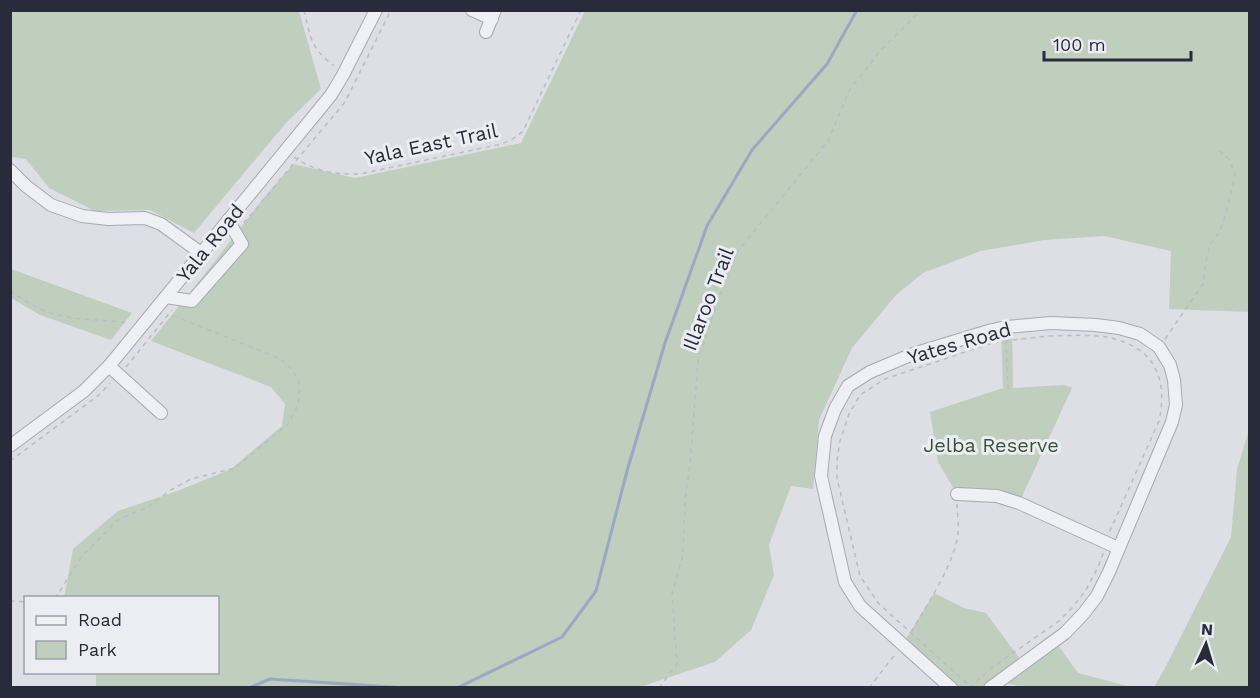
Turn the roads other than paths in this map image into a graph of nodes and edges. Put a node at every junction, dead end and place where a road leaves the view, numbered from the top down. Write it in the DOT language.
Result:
graph roads {
  1 [pos="376,10"];
  2 [pos="472,10"];
  3 [pos="494,15"];
  4 [pos="486,32"];
  5 [pos="10,170"];
  6 [pos="228,220"];
  7 [pos="201,253"];
  8 [pos="166,297"];
  9 [pos="109,366"];
  10 [pos="161,413"];
  11 [pos="10,446"];
  12 [pos="957,494"];
  13 [pos="1119,548"];
  14 [pos="951,687"];
  15 [pos="990,687"];
  1 -- 6 [label="street, Yala Road"];
  2 -- 3 [label="street"];
  3 -- 4 [label="street"];
  5 -- 7 [label="street"];
  6 -- 7 [label="street, Yala Road"];
  6 -- 8 [label="street"];
  7 -- 8 [label="street, Yala Road"];
  8 -- 9 [label="street, Yala Road"];
  9 -- 10 [label="street"];
  9 -- 11 [label="street, Yala Road"];
  12 -- 13 [label="street"];
  13 -- 14 [label="street, Yates Road"];
  13 -- 15 [label="street"];
}
